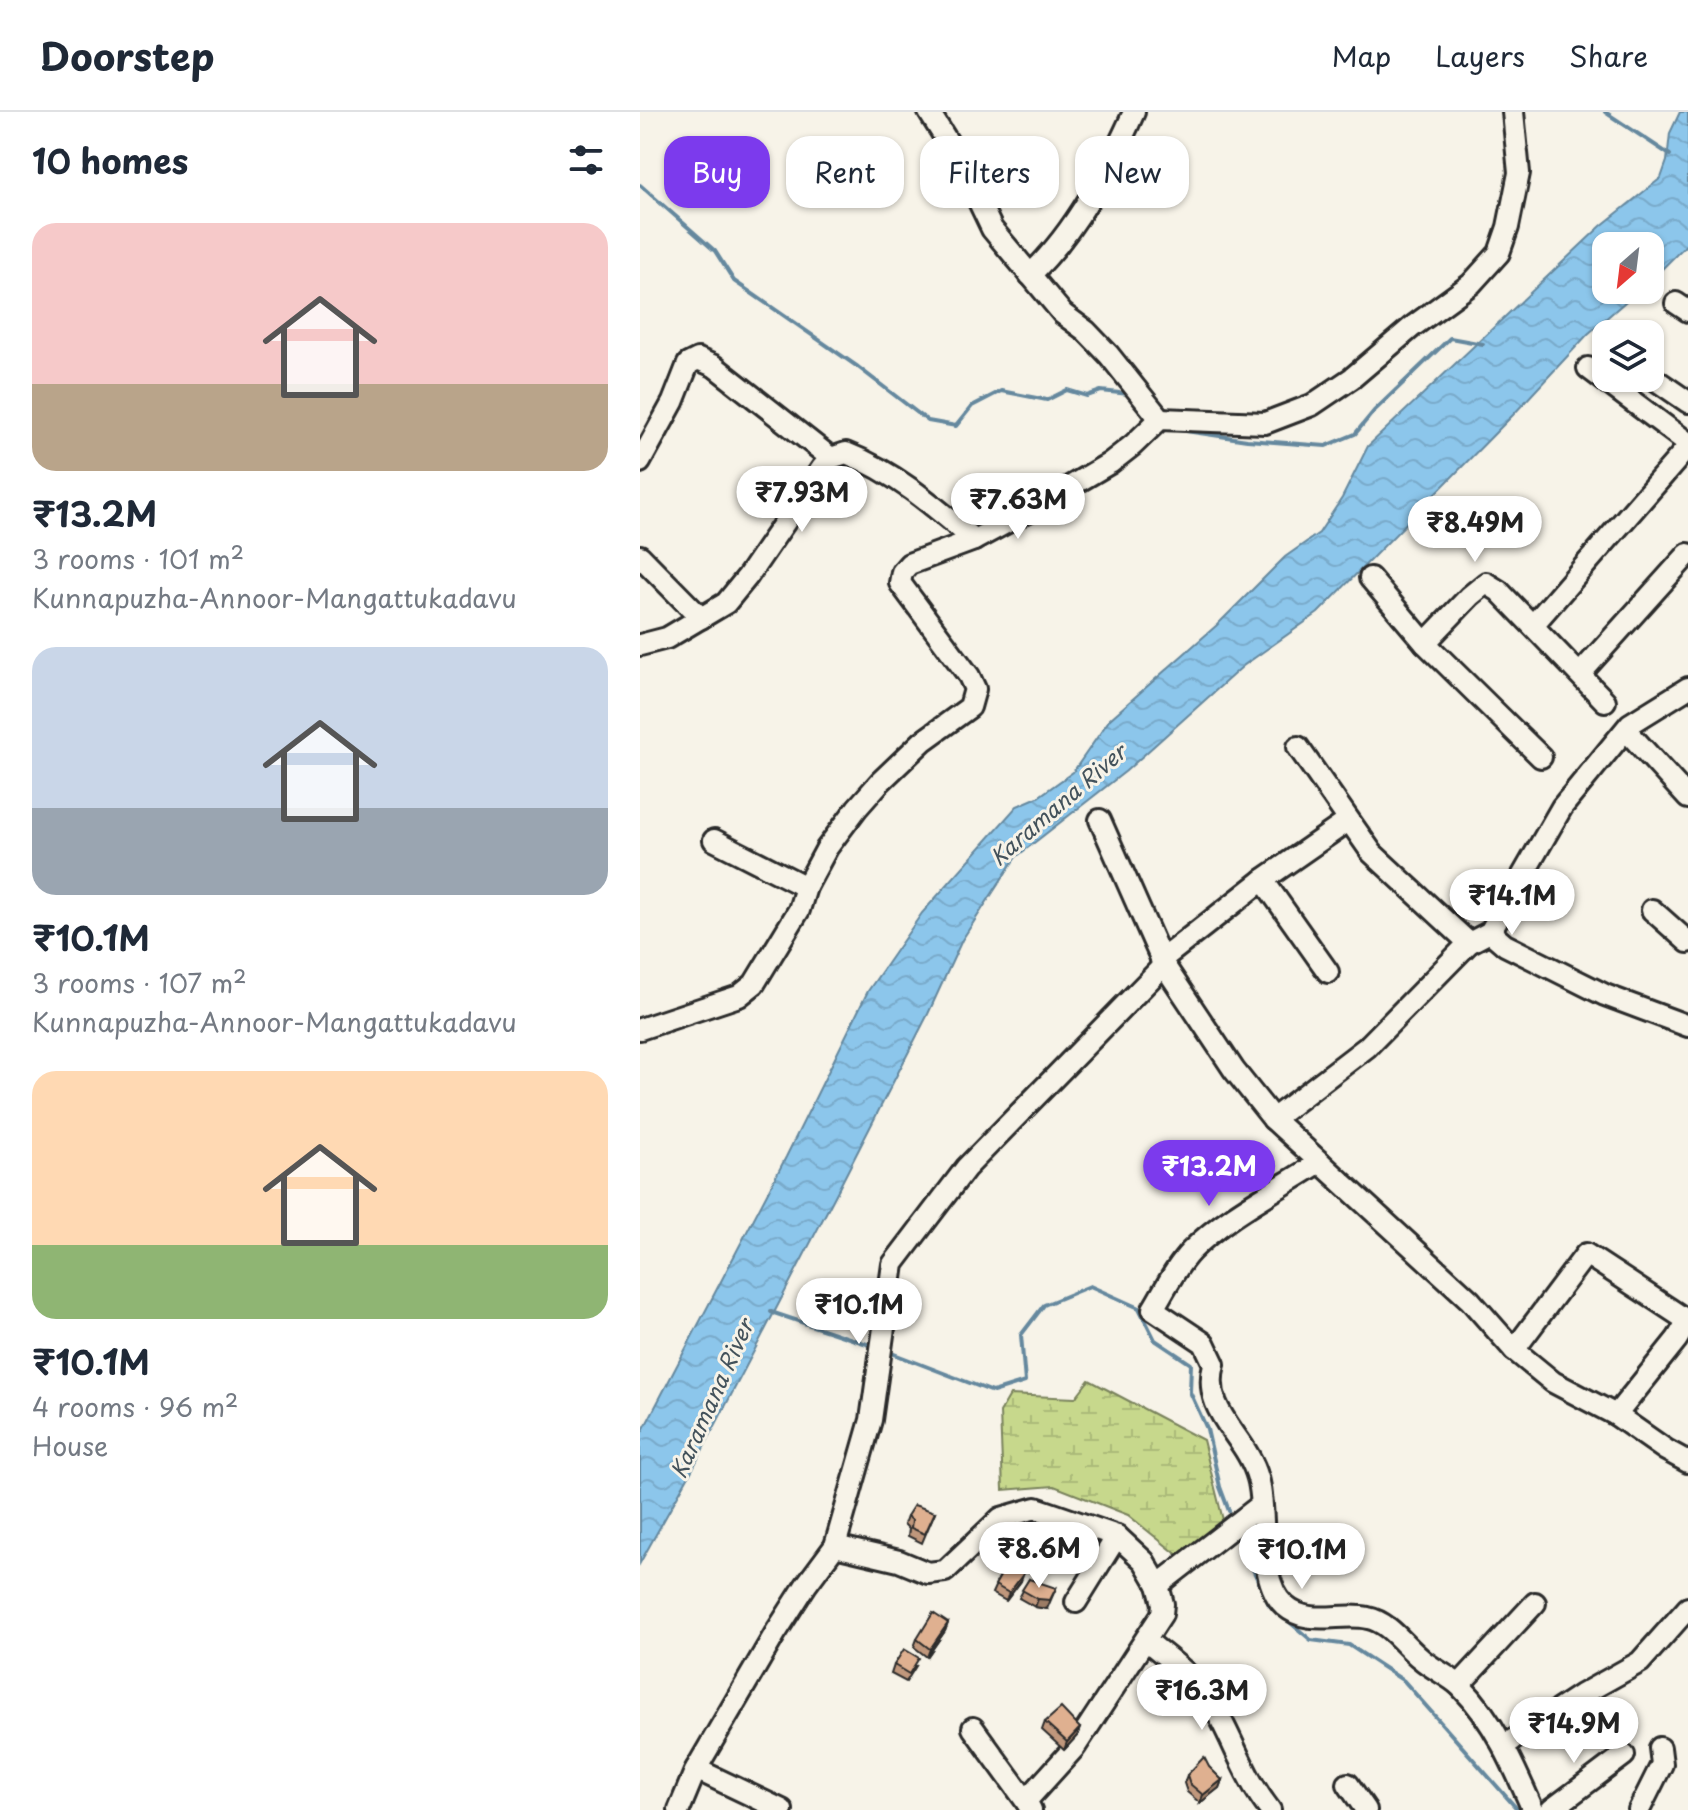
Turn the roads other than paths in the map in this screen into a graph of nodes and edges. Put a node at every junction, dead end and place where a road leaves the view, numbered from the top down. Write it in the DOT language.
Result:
graph roads {
  1 [pos="929,112"];
  2 [pos="1134,112"];
  3 [pos="1513,112"];
  4 [pos="1030,275"];
  5 [pos="1588,368"];
  6 [pos="1664,386"];
  7 [pos="1688,402"];
  8 [pos="1160,419"];
  9 [pos="1688,445"];
  10 [pos="831,458"];
  11 [pos="640,462"];
  12 [pos="974,540"];
  13 [pos="1688,554"];
  14 [pos="640,556"];
  15 [pos="1370,578"];
  16 [pos="701,618"];
  17 [pos="1533,625"];
  18 [pos="1425,643"];
  19 [pos="640,645"];
  20 [pos="1580,674"];
  21 [pos="1688,688"];
  22 [pos="1605,701"];
  23 [pos="1626,730"];
  24 [pos="1298,747"];
  25 [pos="1541,757"];
  26 [pos="1688,798"];
  27 [pos="1100,820"];
  28 [pos="1348,821"];
  29 [pos="714,840"];
  30 [pos="1263,880"];
  31 [pos="806,887"];
  32 [pos="1652,910"];
  33 [pos="1490,932"];
  34 [pos="1688,942"];
  35 [pos="1469,943"];
  36 [pos="1163,962"];
  37 [pos="1328,972"];
  38 [pos="1687,1022"];
  39 [pos="640,1029"];
  40 [pos="1273,1119"];
  41 [pos="1320,1162"];
  42 [pos="1688,1321"];
  43 [pos="1514,1350"];
  44 [pos="1616,1415"];
  45 [pos="1688,1462"];
  46 [pos="1261,1505"];
  47 [pos="1117,1536"];
  48 [pos="835,1546"];
  49 [pos="1158,1585"];
  50 [pos="1076,1602"];
  51 [pos="1535,1603"];
  52 [pos="1688,1608"];
  53 [pos="1162,1614"];
  54 [pos="1146,1640"];
  55 [pos="1168,1658"];
  56 [pos="1459,1685"];
  57 [pos="973,1728"];
  58 [pos="1505,1745"];
  59 [pos="1660,1748"];
  60 [pos="1624,1755"];
  61 [pos="696,1769"];
  62 [pos="1348,1784"];
  63 [pos="1028,1806"];
  64 [pos="679,1810"];
  65 [pos="782,1810"];
  66 [pos="1270,1810"];
  67 [pos="1366,1810"];
  68 [pos="1533,1810"];
  69 [pos="1551,1810"];
  70 [pos="1639,1810"];
  1 -- 4 [label="street"];
  2 -- 4 [label="street"];
  3 -- 8 [label="street"];
  4 -- 8 [label="street"];
  5 -- 9 [label="street"];
  6 -- 7 [label="street"];
  8 -- 12 [label="street"];
  9 -- 17 [label="street"];
  10 -- 11 [label="street"];
  10 -- 12 [label="street"];
  10 -- 16 [label="street"];
  12 -- 31 [label="street"];
  13 -- 20 [label="street"];
  14 -- 16 [label="street"];
  15 -- 18 [label="street"];
  16 -- 19 [label="street"];
  17 -- 18 [label="street"];
  17 -- 20 [label="street"];
  18 -- 25 [label="street"];
  20 -- 22 [label="street"];
  21 -- 23 [label="street"];
  23 -- 26 [label="street"];
  23 -- 33 [label="street"];
  24 -- 28 [label="street"];
  27 -- 36 [label="street"];
  28 -- 30 [label="street"];
  28 -- 35 [label="street"];
  29 -- 31 [label="street"];
  30 -- 36 [label="street"];
  30 -- 37 [label="street"];
  31 -- 39 [label="street"];
  32 -- 34 [label="street"];
  33 -- 35 [label="street"];
  33 -- 38 [label="street"];
  35 -- 40 [label="street"];
  36 -- 40 [label="street"];
  36 -- 48 [label="street"];
  40 -- 41 [label="street"];
  41 -- 43 [label="street"];
  41 -- 46 [label="street"];
  42 -- 43 [label="street"];
  42 -- 44 [label="street"];
  43 -- 44 [label="street"];
  44 -- 45 [label="street"];
  46 -- 49 [label="street"];
  46 -- 56 [label="street"];
  47 -- 48 [label="street"];
  47 -- 49 [label="street"];
  47 -- 50 [label="street"];
  48 -- 61 [label="street"];
  49 -- 53 [label="street"];
  51 -- 56 [label="street"];
  52 -- 58 [label="street"];
  53 -- 54 [label="street"];
  53 -- 55 [label="street"];
  54 -- 55 [label="street"];
  54 -- 63 [label="street"];
  55 -- 66 [label="street"];
  56 -- 58 [label="street"];
  57 -- 63 [label="street"];
  58 -- 68 [label="street"];
  59 -- 70 [label="street"];
  60 -- 69 [label="street"];
  61 -- 64 [label="street"];
  61 -- 65 [label="street"];
  62 -- 67 [label="street"];
}
